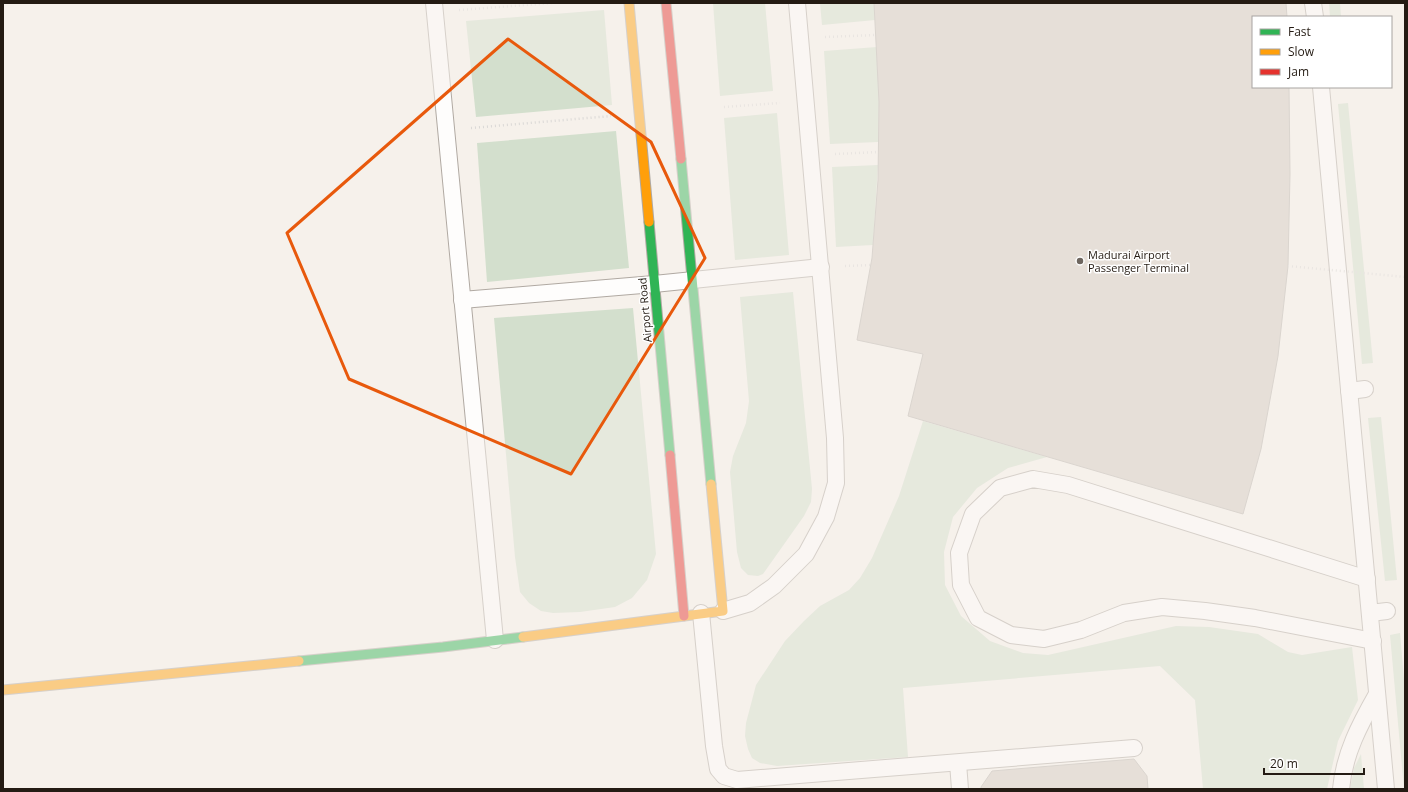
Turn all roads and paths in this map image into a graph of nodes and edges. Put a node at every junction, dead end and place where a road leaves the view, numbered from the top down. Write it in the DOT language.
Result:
graph roads {
  1 [pos="552,3"];
  2 [pos="629,3"];
  3 [pos="666,3"];
  4 [pos="798,3"];
  5 [pos="1313,3"];
  6 [pos="435,8"];
  7 [pos="1315,16"];
  8 [pos="876,35"];
  9 [pos="801,38"];
  10 [pos="1321,88"];
  11 [pos="806,101"];
  12 [pos="724,107"];
  13 [pos="613,116"];
  14 [pos="446,130"];
  15 [pos="878,152"];
  16 [pos="810,156"];
  17 [pos="1288,266"];
  18 [pos="821,267"];
  19 [pos="1405,277"];
  20 [pos="691,280"];
  21 [pos="654,284"];
  22 [pos="462,300"];
  23 [pos="1367,579"];
  24 [pos="723,611"];
  25 [pos="1388,611"];
  26 [pos="701,613"];
  27 [pos="1370,613"];
  28 [pos="684,616"];
  29 [pos="495,640"];
  30 [pos="1372,641"];
  31 [pos="3,690"];
  32 [pos="1377,694"];
  33 [pos="1134,748"];
  34 [pos="958,763"];
  35 [pos="960,789"];
  36 [pos="1341,789"];
  37 [pos="1386,789"];
  1 -- 6 [label="path"];
  2 -- 21 [label="main road, Airport Road"];
  3 -- 20 [label="main road"];
  4 -- 9 [label="lane"];
  5 -- 7 [label="lane"];
  6 -- 14 [label="lane"];
  8 -- 9 [label="path"];
  9 -- 11 [label="lane"];
  10 -- 23 [label="lane"];
  11 -- 12 [label="path"];
  11 -- 16 [label="lane"];
  13 -- 14 [label="path"];
  14 -- 22 [label="lane"];
  15 -- 16 [label="path"];
  16 -- 18 [label="lane"];
  17 -- 19 [label="path, bridge"];
  18 -- 20 [label="lane"];
  18 -- 24 [label="lane"];
  20 -- 21 [label="lane"];
  20 -- 24 [label="main road"];
  21 -- 22 [label="lane"];
  21 -- 28 [label="main road, Airport Road"];
  22 -- 29 [label="lane"];
  23 -- 27 [label="lane"];
  23 -- 30 [label="lane"];
  24 -- 26 [label="main road"];
  25 -- 27 [label="lane"];
  26 -- 28 [label="main road"];
  26 -- 34 [label="lane"];
  27 -- 30 [label="lane"];
  28 -- 29 [label="main road"];
  29 -- 31 [label="main road"];
  30 -- 32 [label="lane"];
  32 -- 36 [label="lane"];
  32 -- 37 [label="lane"];
  33 -- 34 [label="lane"];
  34 -- 35 [label="lane"];
}
